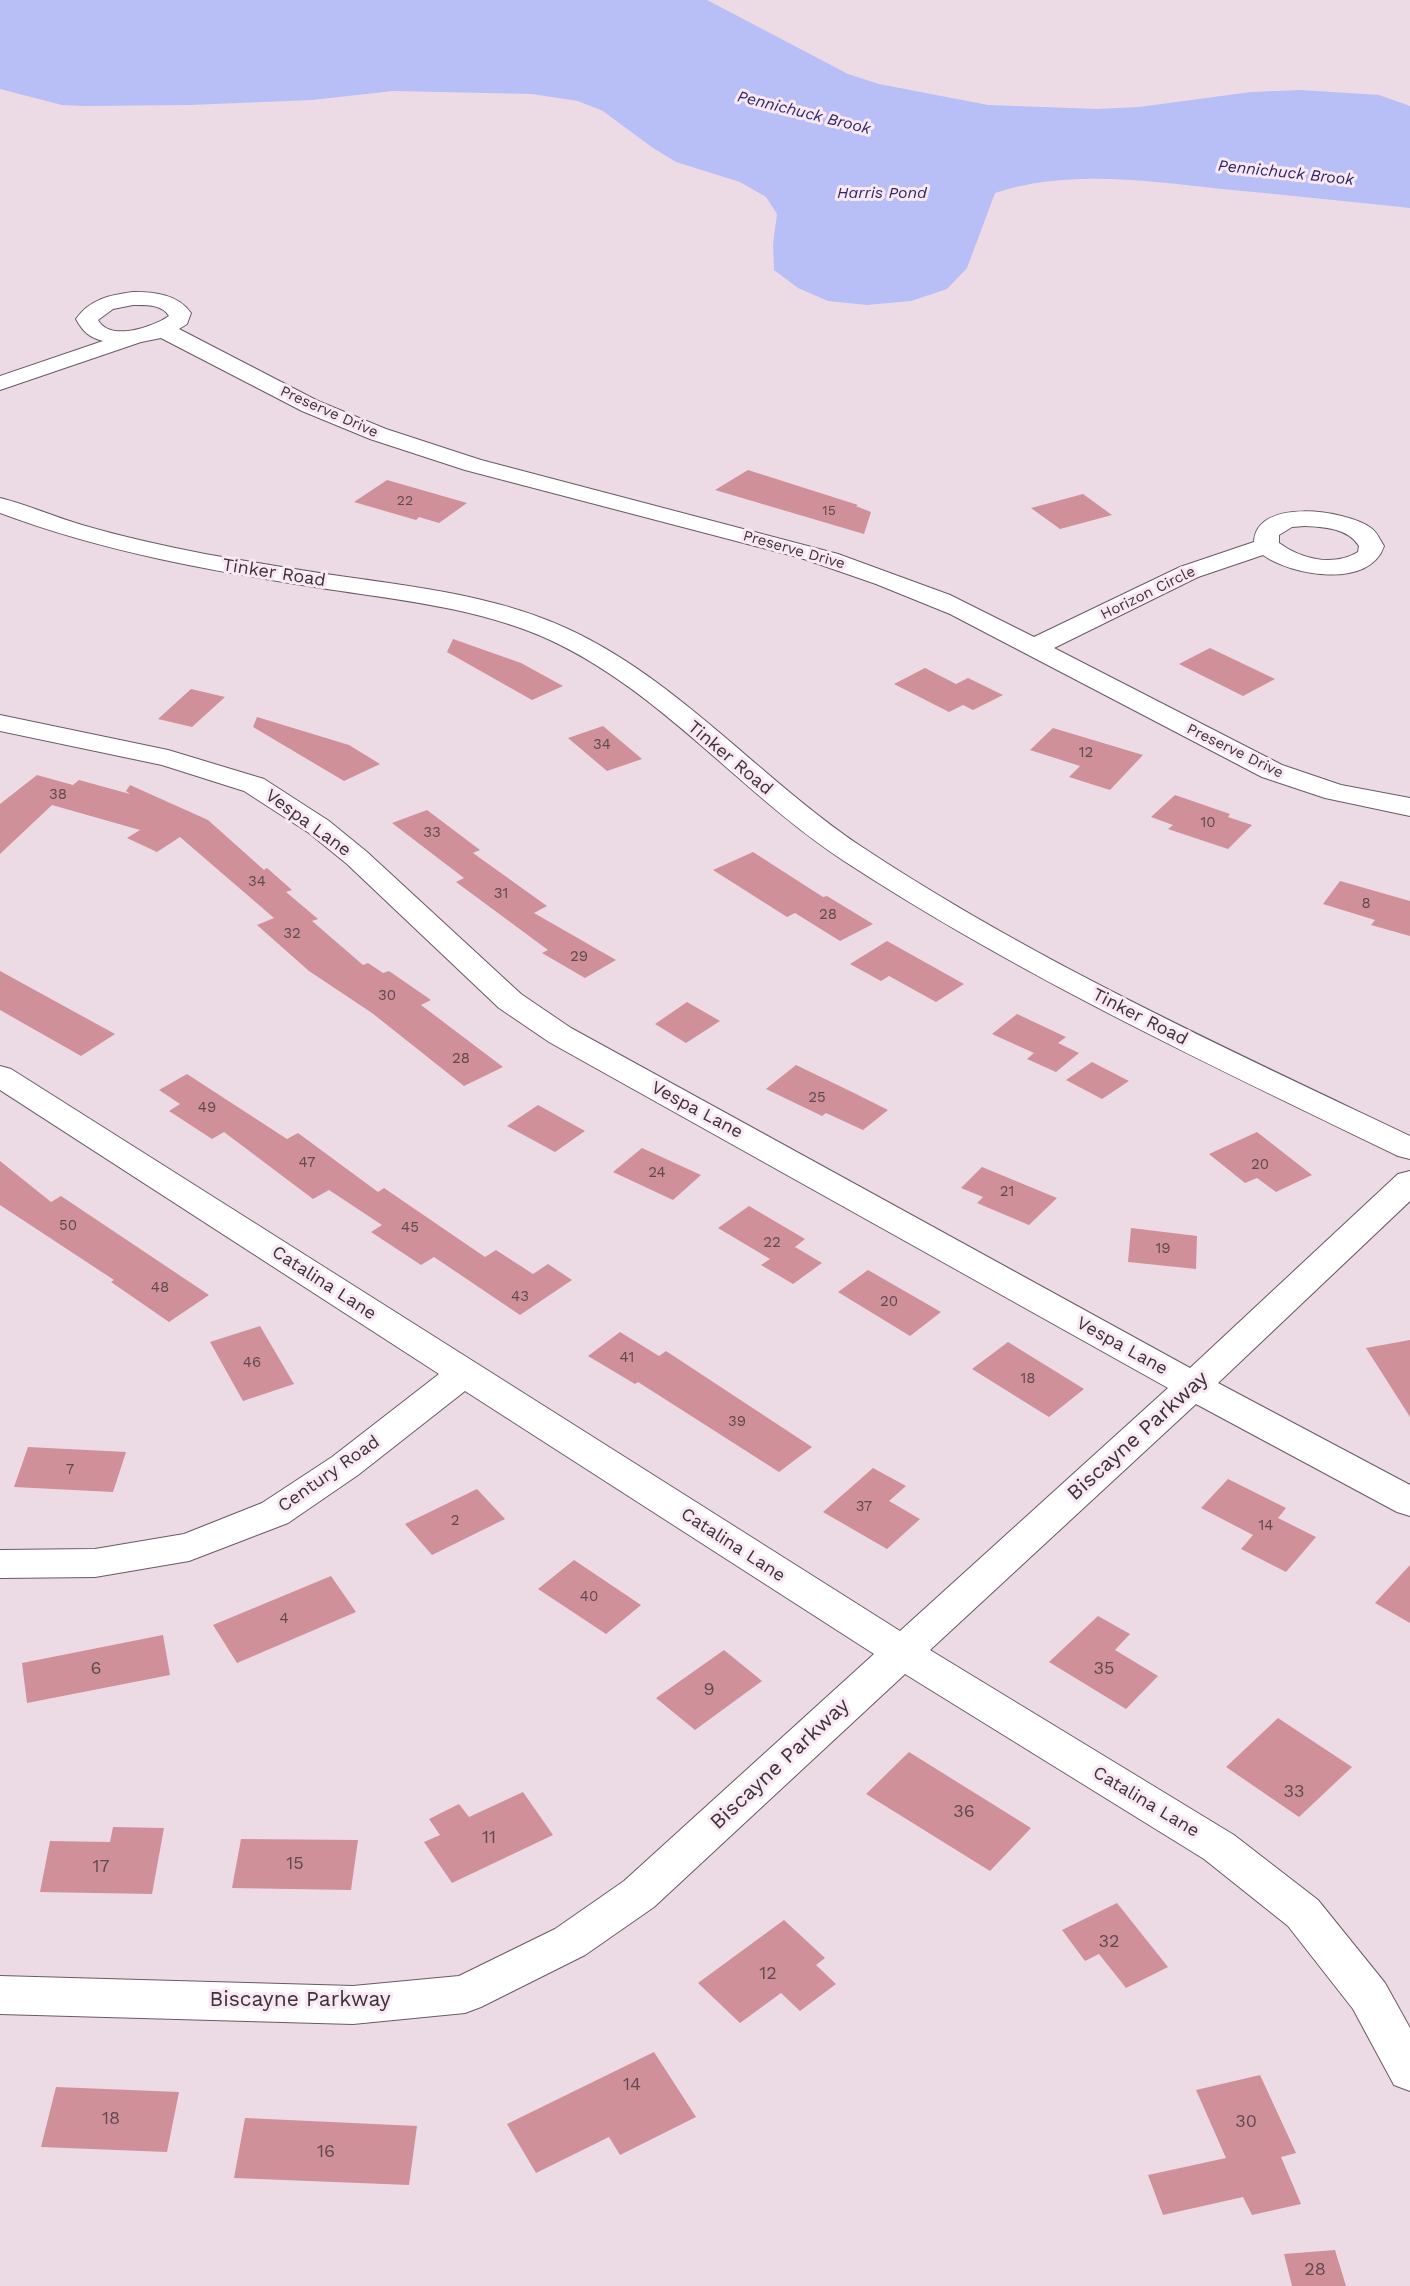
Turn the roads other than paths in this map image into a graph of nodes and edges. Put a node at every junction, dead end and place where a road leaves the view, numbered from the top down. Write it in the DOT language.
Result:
graph roads {
  1 [pos="163,330"];
  2 [pos="138,338"];
  3 [pos="0,383"];
  4 [pos="0,504"];
  5 [pos="1266,546"];
  6 [pos="1033,648"];
  7 [pos="5,730"];
  8 [pos="1410,807"];
  9 [pos="0,1076"];
  10 [pos="1410,1149"];
  11 [pos="1410,1182"];
  12 [pos="464,1373"];
  13 [pos="1193,1386"];
  14 [pos="1410,1502"];
  15 [pos="0,1564"];
  16 [pos="901,1652"];
  17 [pos="0,1995"];
  18 [pos="1410,2071"];
  1 -- 2 [label="street"];
  1 -- 2 [label="street"];
  1 -- 6 [label="street, Preserve Drive"];
  2 -- 3 [label="street"];
  4 -- 10 [label="street, Tinker Road"];
  5 -- 6 [label="street, Horizon Circle"];
  6 -- 8 [label="street, Preserve Drive"];
  7 -- 13 [label="street, Vespa Lane"];
  9 -- 12 [label="street, Catalina Lane"];
  11 -- 13 [label="street, Biscayne Parkway"];
  12 -- 15 [label="street, Century Road"];
  12 -- 16 [label="street, Catalina Lane"];
  13 -- 14 [label="street, Vespa Lane"];
  13 -- 16 [label="street, Biscayne Parkway"];
  16 -- 17 [label="street, Biscayne Parkway"];
  16 -- 18 [label="street, Catalina Lane"];
}
